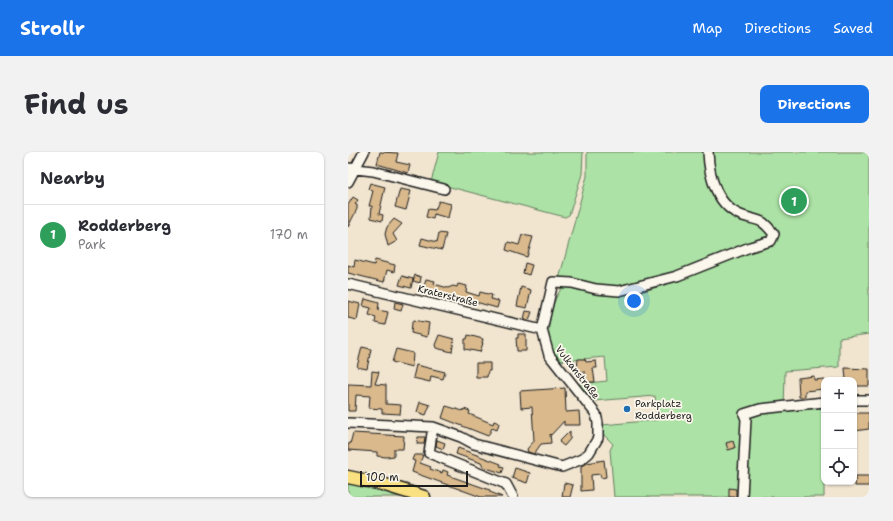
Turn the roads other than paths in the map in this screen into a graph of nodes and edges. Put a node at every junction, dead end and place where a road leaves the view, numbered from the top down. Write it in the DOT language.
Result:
graph roads {
  1 [pos="364,152"];
  2 [pos="708,152"];
  3 [pos="351,169"];
  4 [pos="348,182"];
  5 [pos="444,189"];
  6 [pos="348,284"];
  7 [pos="542,330"];
  8 [pos="857,400"];
  9 [pos="869,400"];
  10 [pos="821,402"];
  11 [pos="348,422"];
  12 [pos="433,427"];
  13 [pos="348,477"];
  14 [pos="424,497"];
  15 [pos="513,497"];
  16 [pos="742,497"];
  1 -- 3 [label="street"];
  2 -- 7 [label="street, Vulkanstraße"];
  3 -- 4 [label="street"];
  3 -- 5 [label="street"];
  6 -- 7 [label="street, Kraterstraße"];
  7 -- 12 [label="street, Vulkanstraße"];
  8 -- 9 [label="street"];
  10 -- 16 [label="street"];
  11 -- 12 [label="street, Vulkanstraße"];
  12 -- 15 [label="street"];
  13 -- 14 [label="main road"];
}
